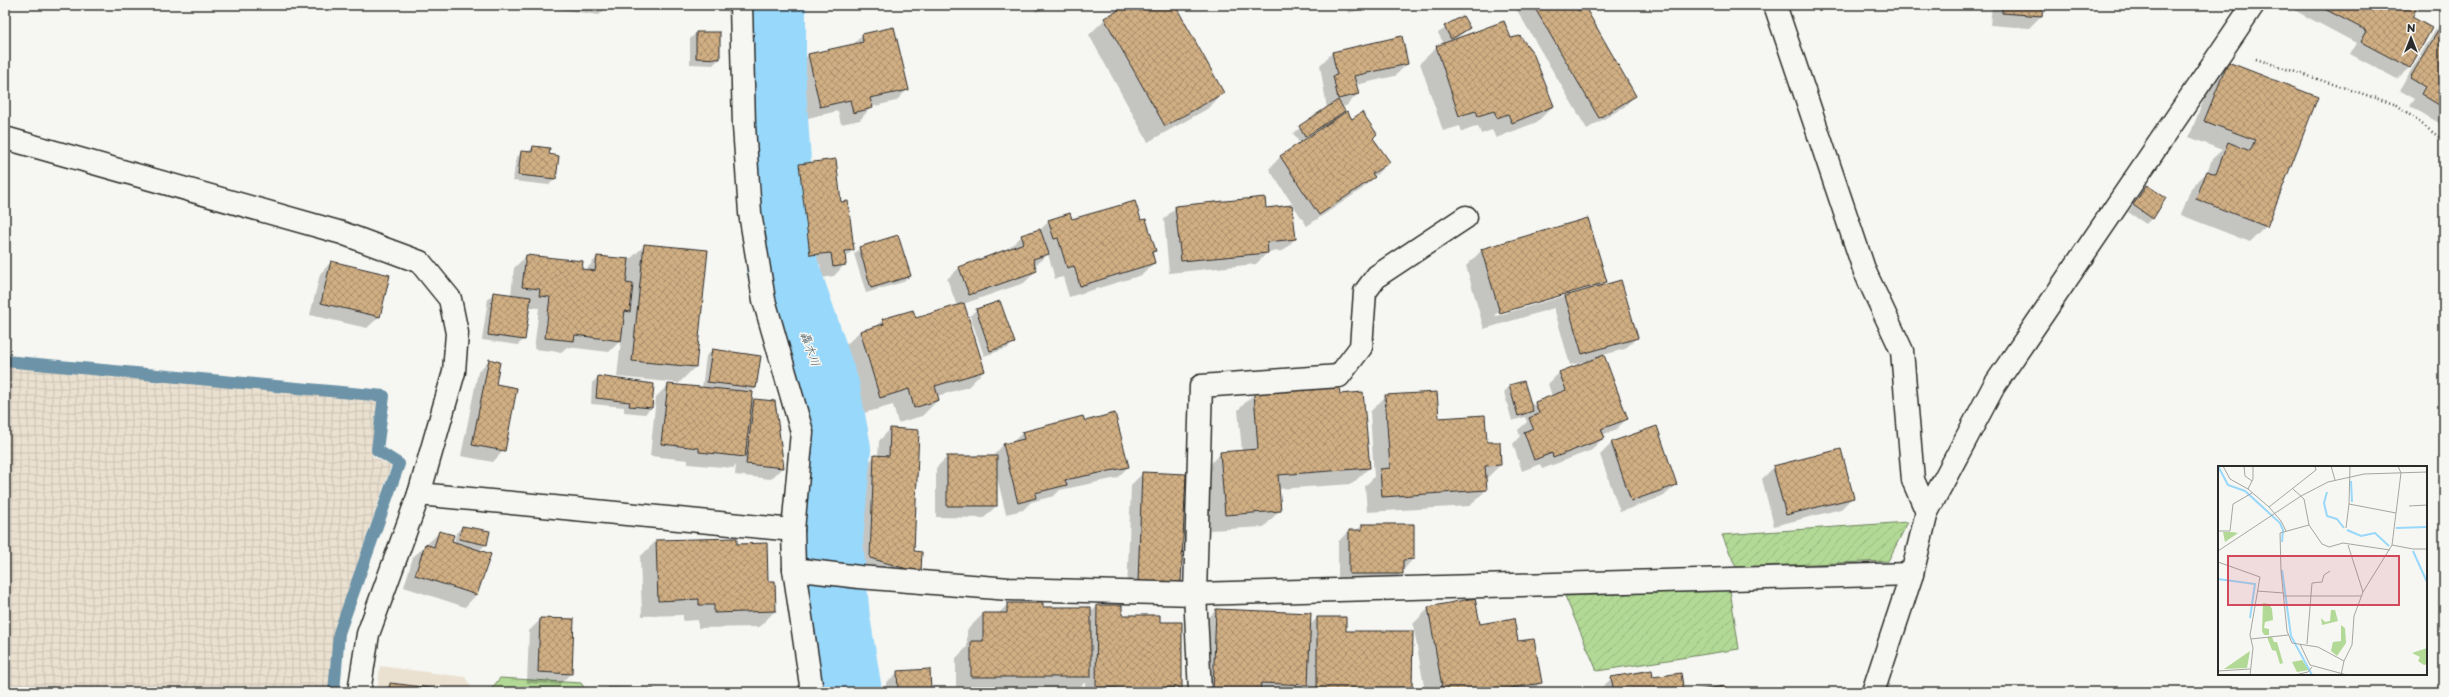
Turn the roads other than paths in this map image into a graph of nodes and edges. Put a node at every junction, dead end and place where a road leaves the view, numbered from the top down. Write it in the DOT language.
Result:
graph roads {
  1 [pos="742,5"];
  2 [pos="1775,5"];
  3 [pos="2253,5"];
  4 [pos="5,138"];
  5 [pos="1466,217"];
  6 [pos="419,494"];
  7 [pos="1927,512"];
  8 [pos="793,530"];
  9 [pos="794,569"];
  10 [pos="1912,574"];
  11 [pos="1195,594"];
  12 [pos="359,692"];
  13 [pos="812,692"];
  14 [pos="1200,692"];
  15 [pos="1873,692"];
  1 -- 8 [label="street"];
  2 -- 7 [label="street"];
  3 -- 7 [label="street"];
  4 -- 6 [label="street"];
  5 -- 11 [label="street"];
  6 -- 8 [label="street"];
  6 -- 12 [label="street"];
  7 -- 10 [label="street"];
  8 -- 9 [label="street"];
  9 -- 11 [label="street"];
  9 -- 13 [label="street"];
  10 -- 11 [label="street"];
  10 -- 15 [label="street"];
  11 -- 14 [label="street"];
}
